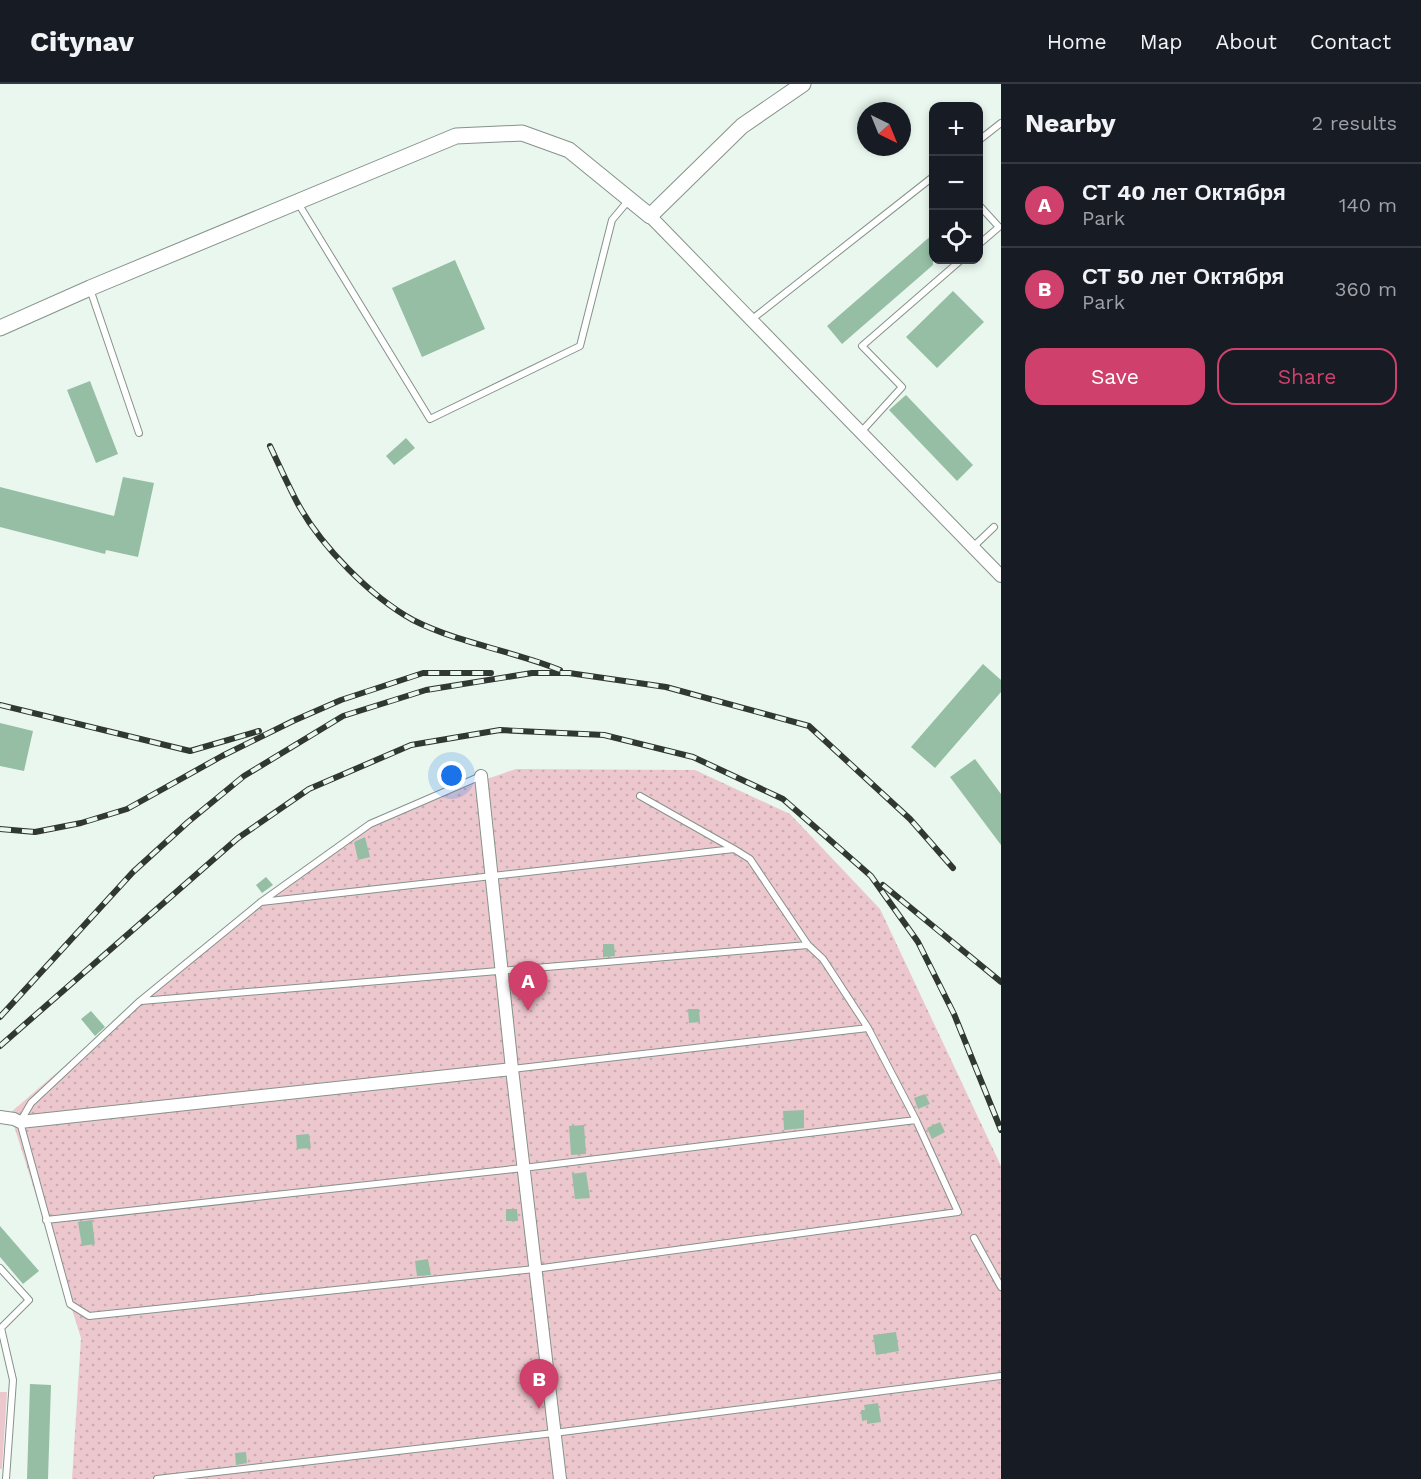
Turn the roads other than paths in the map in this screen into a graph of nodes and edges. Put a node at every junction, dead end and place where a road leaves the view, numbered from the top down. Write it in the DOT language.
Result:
graph roads {
  1 [pos="803,84"];
  2 [pos="1001,123"];
  3 [pos="983,137"];
  4 [pos="929,179"];
  5 [pos="629,200"];
  6 [pos="298,202"];
  7 [pos="983,209"];
  8 [pos="650,216"];
  9 [pos="983,241"];
  10 [pos="956,264"];
  11 [pos="90,288"];
  12 [pos="751,320"];
  13 [pos="0,328"];
  14 [pos="139,433"];
  15 [pos="861,433"];
  16 [pos="994,527"];
  17 [pos="972,547"];
  18 [pos="1001,576"];
  19 [pos="481,776"];
  20 [pos="640,796"];
  21 [pos="734,849"];
  22 [pos="492,876"];
  23 [pos="261,902"];
  24 [pos="808,945"];
  25 [pos="502,972"];
  26 [pos="140,1000"];
  27 [pos="868,1028"];
  28 [pos="512,1069"];
  29 [pos="0,1117"];
  30 [pos="916,1120"];
  31 [pos="20,1122"];
  32 [pos="523,1168"];
  33 [pos="46,1220"];
  34 [pos="974,1238"];
  35 [pos="0,1268"];
  36 [pos="535,1269"];
  37 [pos="1001,1287"];
  38 [pos="0,1328"];
  39 [pos="1001,1376"];
  40 [pos="554,1433"];
  41 [pos="6,1479"];
  42 [pos="157,1479"];
  43 [pos="560,1479"];
  1 -- 8 [label="street"];
  2 -- 3 [label="lane"];
  4 -- 12 [label="lane"];
  5 -- 6 [label="street"];
  5 -- 6 [label="lane"];
  5 -- 8 [label="street"];
  6 -- 11 [label="street"];
  7 -- 9 [label="lane"];
  8 -- 12 [label="street"];
  10 -- 15 [label="lane"];
  11 -- 13 [label="street"];
  11 -- 14 [label="lane"];
  12 -- 15 [label="street"];
  15 -- 17 [label="street"];
  16 -- 17 [label="lane"];
  17 -- 18 [label="street"];
  19 -- 22 [label="street"];
  19 -- 23 [label="lane"];
  20 -- 21 [label="lane"];
  21 -- 22 [label="lane"];
  21 -- 24 [label="lane"];
  22 -- 23 [label="lane"];
  22 -- 25 [label="street"];
  23 -- 26 [label="lane"];
  24 -- 25 [label="lane"];
  24 -- 27 [label="lane"];
  25 -- 26 [label="lane"];
  25 -- 28 [label="street"];
  26 -- 31 [label="lane"];
  27 -- 28 [label="lane"];
  27 -- 30 [label="lane"];
  28 -- 31 [label="street"];
  28 -- 32 [label="street"];
  29 -- 31 [label="street"];
  30 -- 32 [label="lane"];
  30 -- 36 [label="lane"];
  31 -- 33 [label="lane"];
  32 -- 33 [label="lane"];
  32 -- 36 [label="street"];
  33 -- 36 [label="lane"];
  34 -- 37 [label="lane"];
  35 -- 38 [label="lane"];
  36 -- 40 [label="street"];
  38 -- 41 [label="lane"];
  39 -- 40 [label="lane"];
  40 -- 42 [label="lane"];
  40 -- 43 [label="street"];
}
